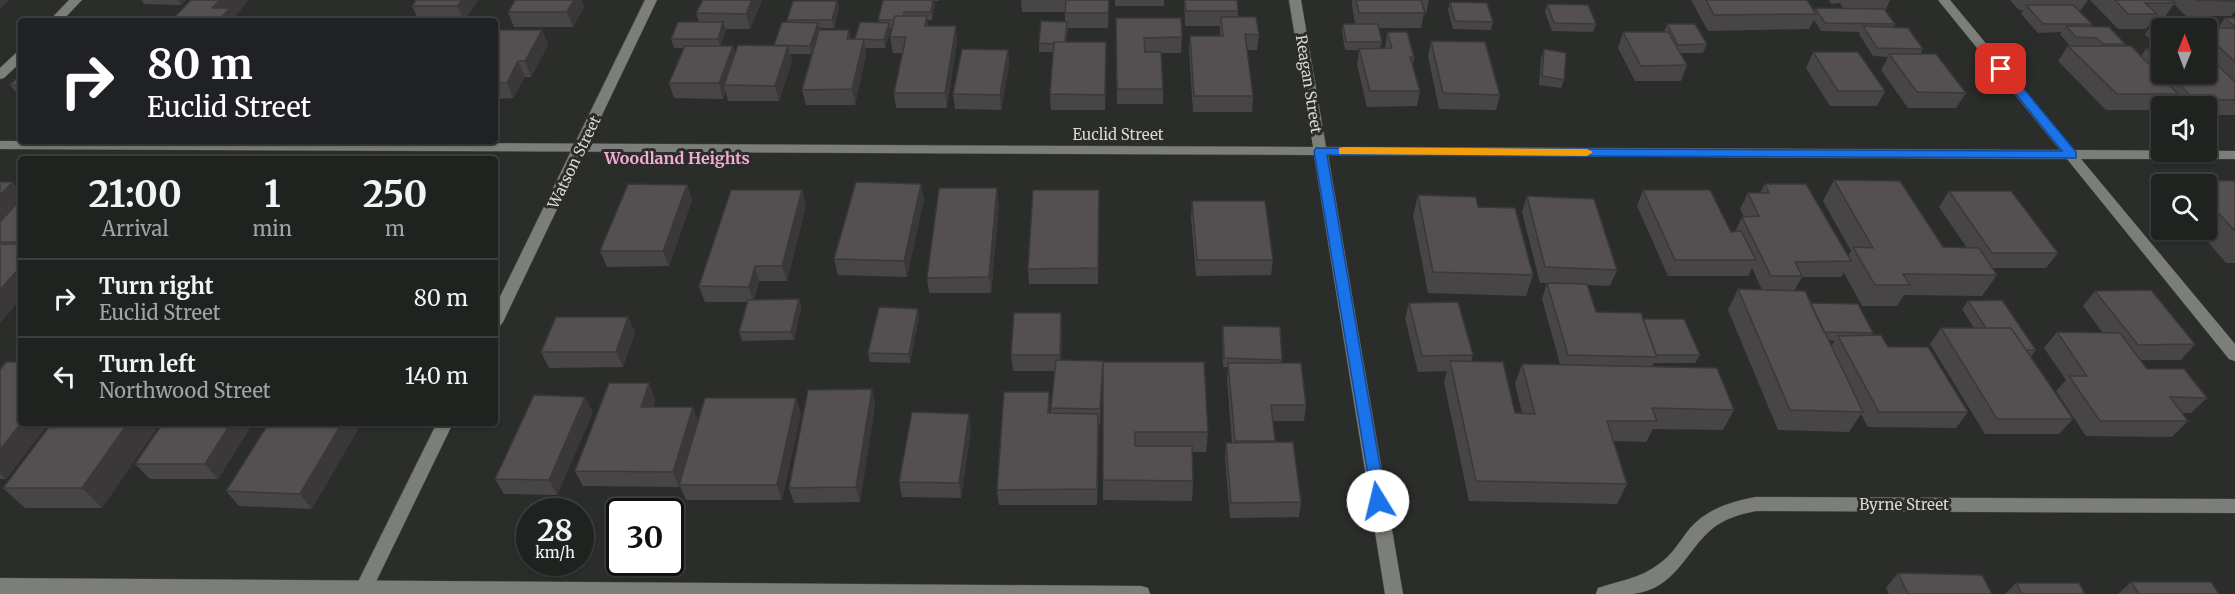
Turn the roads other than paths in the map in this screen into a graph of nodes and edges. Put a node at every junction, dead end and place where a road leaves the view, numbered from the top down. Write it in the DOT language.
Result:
graph roads {
  1 [pos="76,0"];
  2 [pos="651,0"];
  3 [pos="1295,0"];
  4 [pos="1944,0"];
  5 [pos="58,18"];
  6 [pos="18,58"];
  7 [pos="0,75"];
  8 [pos="0,145"];
  9 [pos="581,148"];
  10 [pos="1320,151"];
  11 [pos="2072,155"];
  12 [pos="2235,155"];
  13 [pos="498,316"];
  14 [pos="2235,355"];
  15 [pos="444,426"];
  16 [pos="2235,506"];
  17 [pos="0,586"];
  18 [pos="363,590"];
  19 [pos="1141,594"];
  20 [pos="1394,594"];
  21 [pos="1605,594"];
  1 -- 5 [label="street"];
  2 -- 9 [label="street, Watson Street"];
  3 -- 10 [label="street, Reagan Street"];
  4 -- 11 [label="street"];
  6 -- 7 [label="street"];
  8 -- 9 [label="street, Euclid Street"];
  9 -- 10 [label="street, Euclid Street"];
  9 -- 13 [label="street, Watson Street"];
  10 -- 11 [label="street, Euclid Street"];
  10 -- 20 [label="street, Reagan Street"];
  11 -- 12 [label="street, Euclid Street"];
  11 -- 14 [label="street"];
  15 -- 18 [label="street"];
  16 -- 21 [label="street, Byrne Street"];
  17 -- 18 [label="street"];
  18 -- 19 [label="street"];
}
